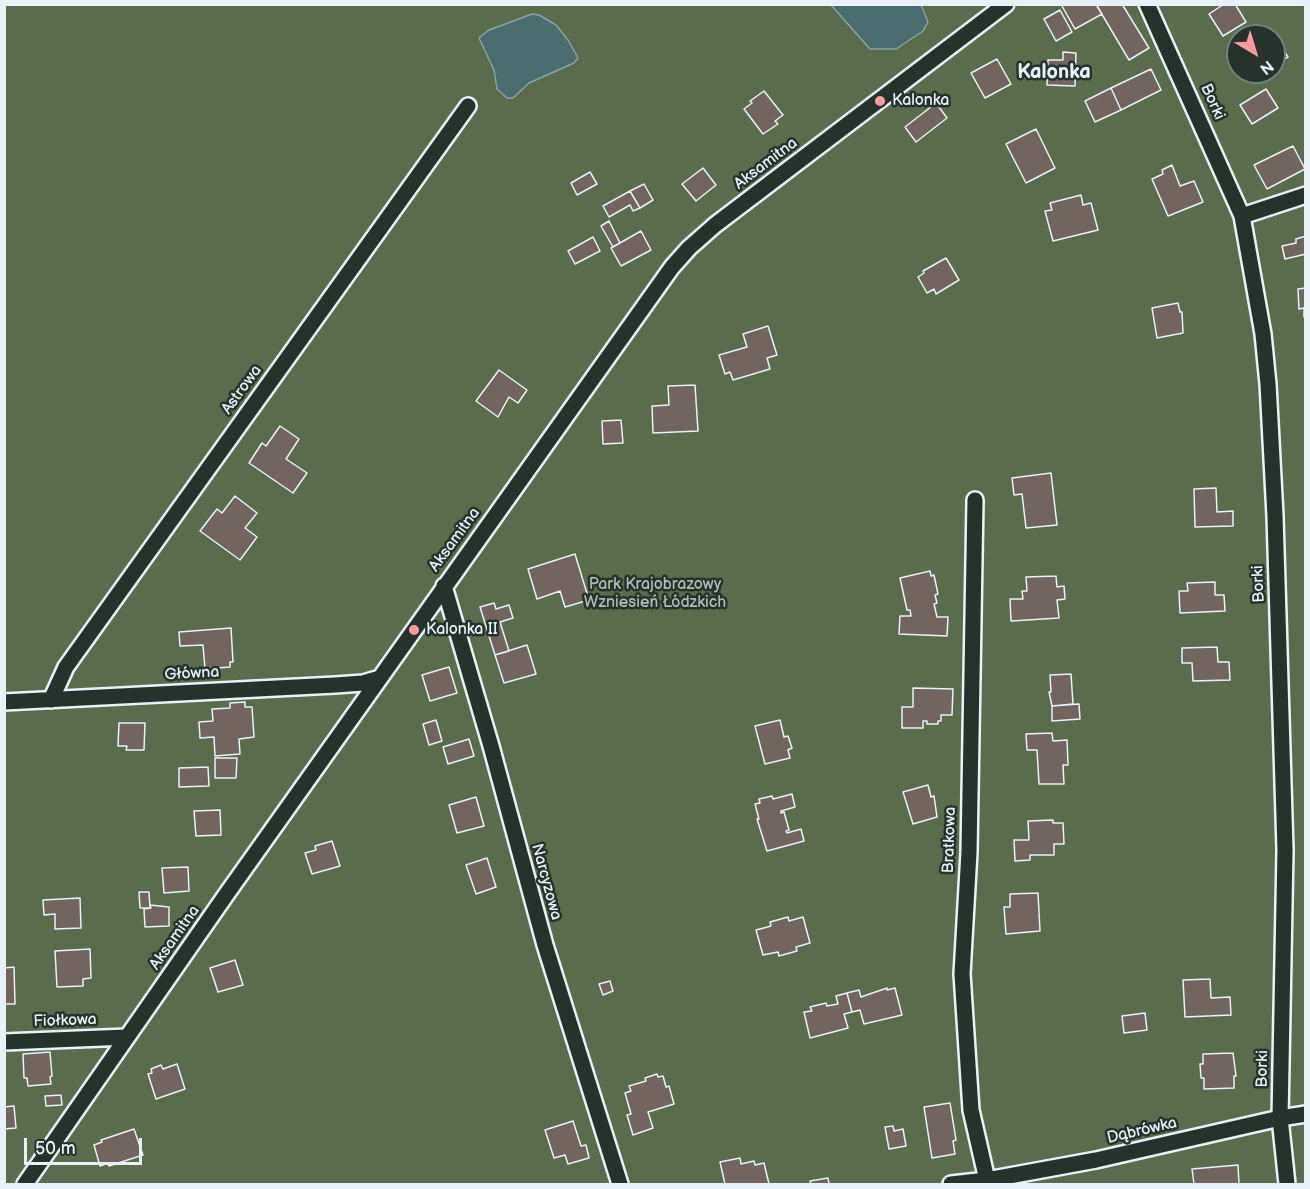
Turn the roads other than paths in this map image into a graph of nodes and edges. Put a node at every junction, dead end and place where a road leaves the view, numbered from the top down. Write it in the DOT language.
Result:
graph roads {
  1 [pos="1006,4"];
  2 [pos="1147,4"];
  3 [pos="468,106"];
  4 [pos="1305,195"];
  5 [pos="1242,216"];
  6 [pos="975,500"];
  7 [pos="444,586"];
  8 [pos="380,678"];
  9 [pos="51,700"];
  10 [pos="4,702"];
  11 [pos="127,1037"];
  12 [pos="4,1042"];
  13 [pos="1305,1114"];
  14 [pos="1280,1118"];
  15 [pos="987,1180"];
  16 [pos="25,1185"];
  17 [pos="620,1185"];
  18 [pos="951,1185"];
  19 [pos="1287,1185"];
  1 -- 7 [label="street, Aksamitna"];
  2 -- 5 [label="street, Borki"];
  3 -- 9 [label="street, Astrowa"];
  4 -- 5 [label="street"];
  5 -- 14 [label="street, Borki"];
  6 -- 15 [label="street, Bratkowa"];
  7 -- 8 [label="street, Aksamitna"];
  7 -- 17 [label="street, Narcyzowa"];
  8 -- 9 [label="street, Główna"];
  8 -- 11 [label="street, Aksamitna"];
  9 -- 10 [label="street, Główna"];
  11 -- 12 [label="street, Fiołkowa"];
  11 -- 16 [label="street, Aksamitna"];
  13 -- 14 [label="street, Dąbrówka"];
  14 -- 15 [label="street, Dąbrówka"];
  14 -- 19 [label="street, Borki"];
  15 -- 18 [label="street, Dąbrówka"];
}
